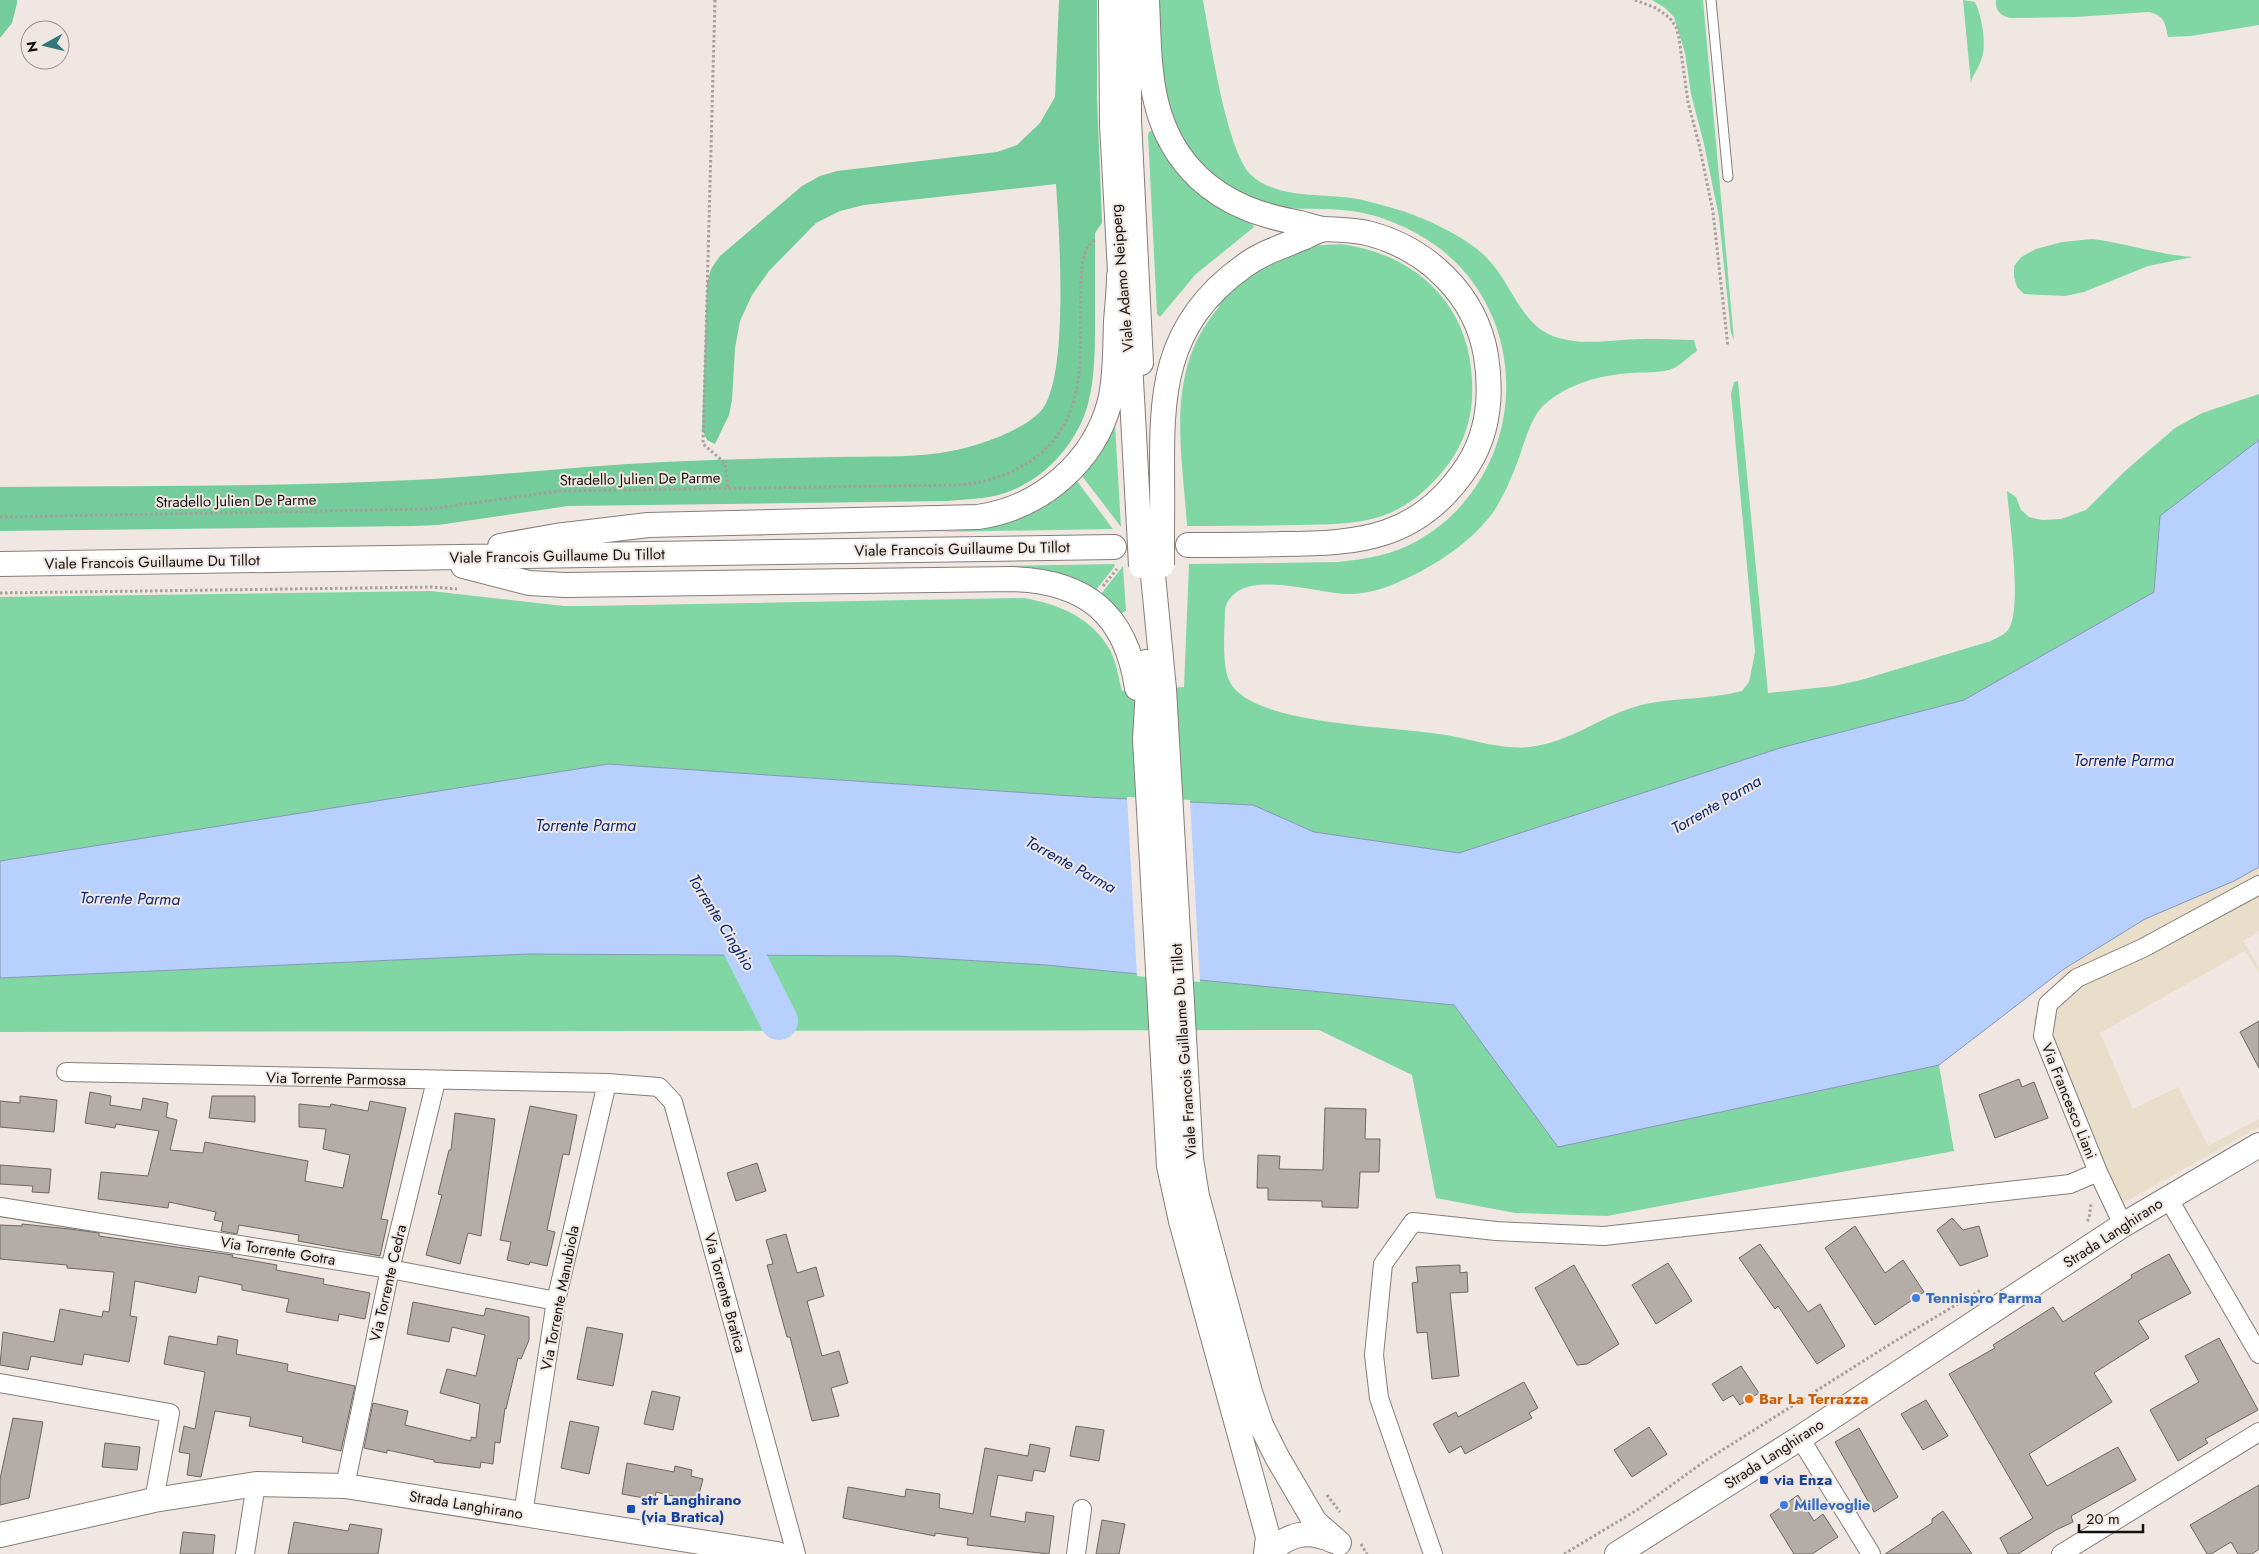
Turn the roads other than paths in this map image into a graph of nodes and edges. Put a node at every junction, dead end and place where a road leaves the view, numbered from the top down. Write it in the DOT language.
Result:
graph roads {
  1 [pos="1111,0"];
  2 [pos="1129,0"];
  3 [pos="1147,0"];
  4 [pos="1711,0"];
  5 [pos="1728,176"];
  6 [pos="1326,229"];
  7 [pos="1119,276"];
  8 [pos="1150,526"];
  9 [pos="1188,545"];
  10 [pos="1114,547"];
  11 [pos="430,558"];
  12 [pos="0,564"];
  13 [pos="1152,565"];
  14 [pos="1149,689"];
  15 [pos="2259,885"];
  16 [pos="66,1072"];
  17 [pos="1174,1077"];
  18 [pos="436,1081"];
  19 [pos="607,1083"];
  20 [pos="2259,1145"];
  21 [pos="2098,1172"];
  22 [pos="2168,1198"];
  23 [pos="0,1207"];
  24 [pos="2123,1225"];
  25 [pos="390,1269"];
  26 [pos="556,1301"];
  27 [pos="2259,1354"];
  28 [pos="0,1383"];
  29 [pos="2259,1432"];
  30 [pos="1800,1438"];
  31 [pos="256,1484"];
  32 [pos="345,1486"];
  33 [pos="154,1500"];
  34 [pos="1082,1509"];
  35 [pos="523,1514"];
  36 [pos="0,1535"];
  37 [pos="1343,1548"];
  38 [pos="769,1553"];
  39 [pos="245,1554"];
  40 [pos="796,1554"];
  41 [pos="1076,1554"];
  42 [pos="1267,1554"];
  43 [pos="1433,1554"];
  44 [pos="1617,1554"];
  45 [pos="1871,1554"];
  46 [pos="2061,1554"];
  1 -- 7 [label="main road, Viale Adamo Neipperg"];
  2 -- 8 [label="main road, Viale Adamo Neipperg"];
  3 -- 6 [label="main road"];
  4 -- 5 [label="lane"];
  6 -- 8 [label="main road"];
  6 -- 9 [label="main road"];
  7 -- 8 [label="main road, Viale Adamo Neipperg"];
  7 -- 11 [label="main road"];
  8 -- 13 [label="main road, bridge"];
  10 -- 11 [label="main road, Viale Francois Guillaume Du Tillot"];
  11 -- 12 [label="main road, Viale Francois Guillaume Du Tillot"];
  11 -- 14 [label="main road"];
  13 -- 14 [label="main road, Viale Francois Guillaume Du Tillot"];
  13 -- 14 [label="main road, Viale Francois Guillaume Du Tillot"];
  14 -- 17 [label="main road, Viale Francois Guillaume Du Tillot"];
  14 -- 17 [label="main road, Viale Francois Guillaume Du Tillot"];
  15 -- 21 [label="street, Via Francesco Liani"];
  16 -- 18 [label="street, Via Torrente Parmossa"];
  17 -- 37 [label="main road, Viale Francois Guillaume Du Tillot"];
  17 -- 42 [label="main road, Viale Francois Guillaume Du Tillot"];
  18 -- 19 [label="street, Via Torrente Parmossa"];
  18 -- 25 [label="street, Via Torrente Cedra"];
  19 -- 26 [label="street, Via Torrente Manubiola"];
  19 -- 40 [label="street, Via Torrente Bratica"];
  20 -- 22 [label="main road, Strada Langhirano"];
  21 -- 24 [label="street, Via Francesco Liani"];
  21 -- 43 [label="street"];
  22 -- 24 [label="main road, Strada Langhirano"];
  22 -- 27 [label="street"];
  23 -- 25 [label="street, Via Torrente Gotra"];
  24 -- 30 [label="main road, Strada Langhirano"];
  25 -- 26 [label="street, Via Torrente Gotra"];
  25 -- 32 [label="street, Via Torrente Cedra"];
  26 -- 35 [label="street, Via Torrente Manubiola"];
  28 -- 33 [label="street"];
  29 -- 46 [label="street"];
  30 -- 44 [label="main road, Strada Langhirano"];
  30 -- 45 [label="street"];
  31 -- 32 [label="main road, Strada Langhirano"];
  31 -- 33 [label="main road, Strada Langhirano"];
  31 -- 39 [label="street"];
  32 -- 35 [label="main road, Strada Langhirano"];
  33 -- 36 [label="main road, Strada Langhirano"];
  34 -- 41 [label="street"];
  35 -- 38 [label="main road, Strada Langhirano"];
  37 -- 42 [label="main road"];
}
